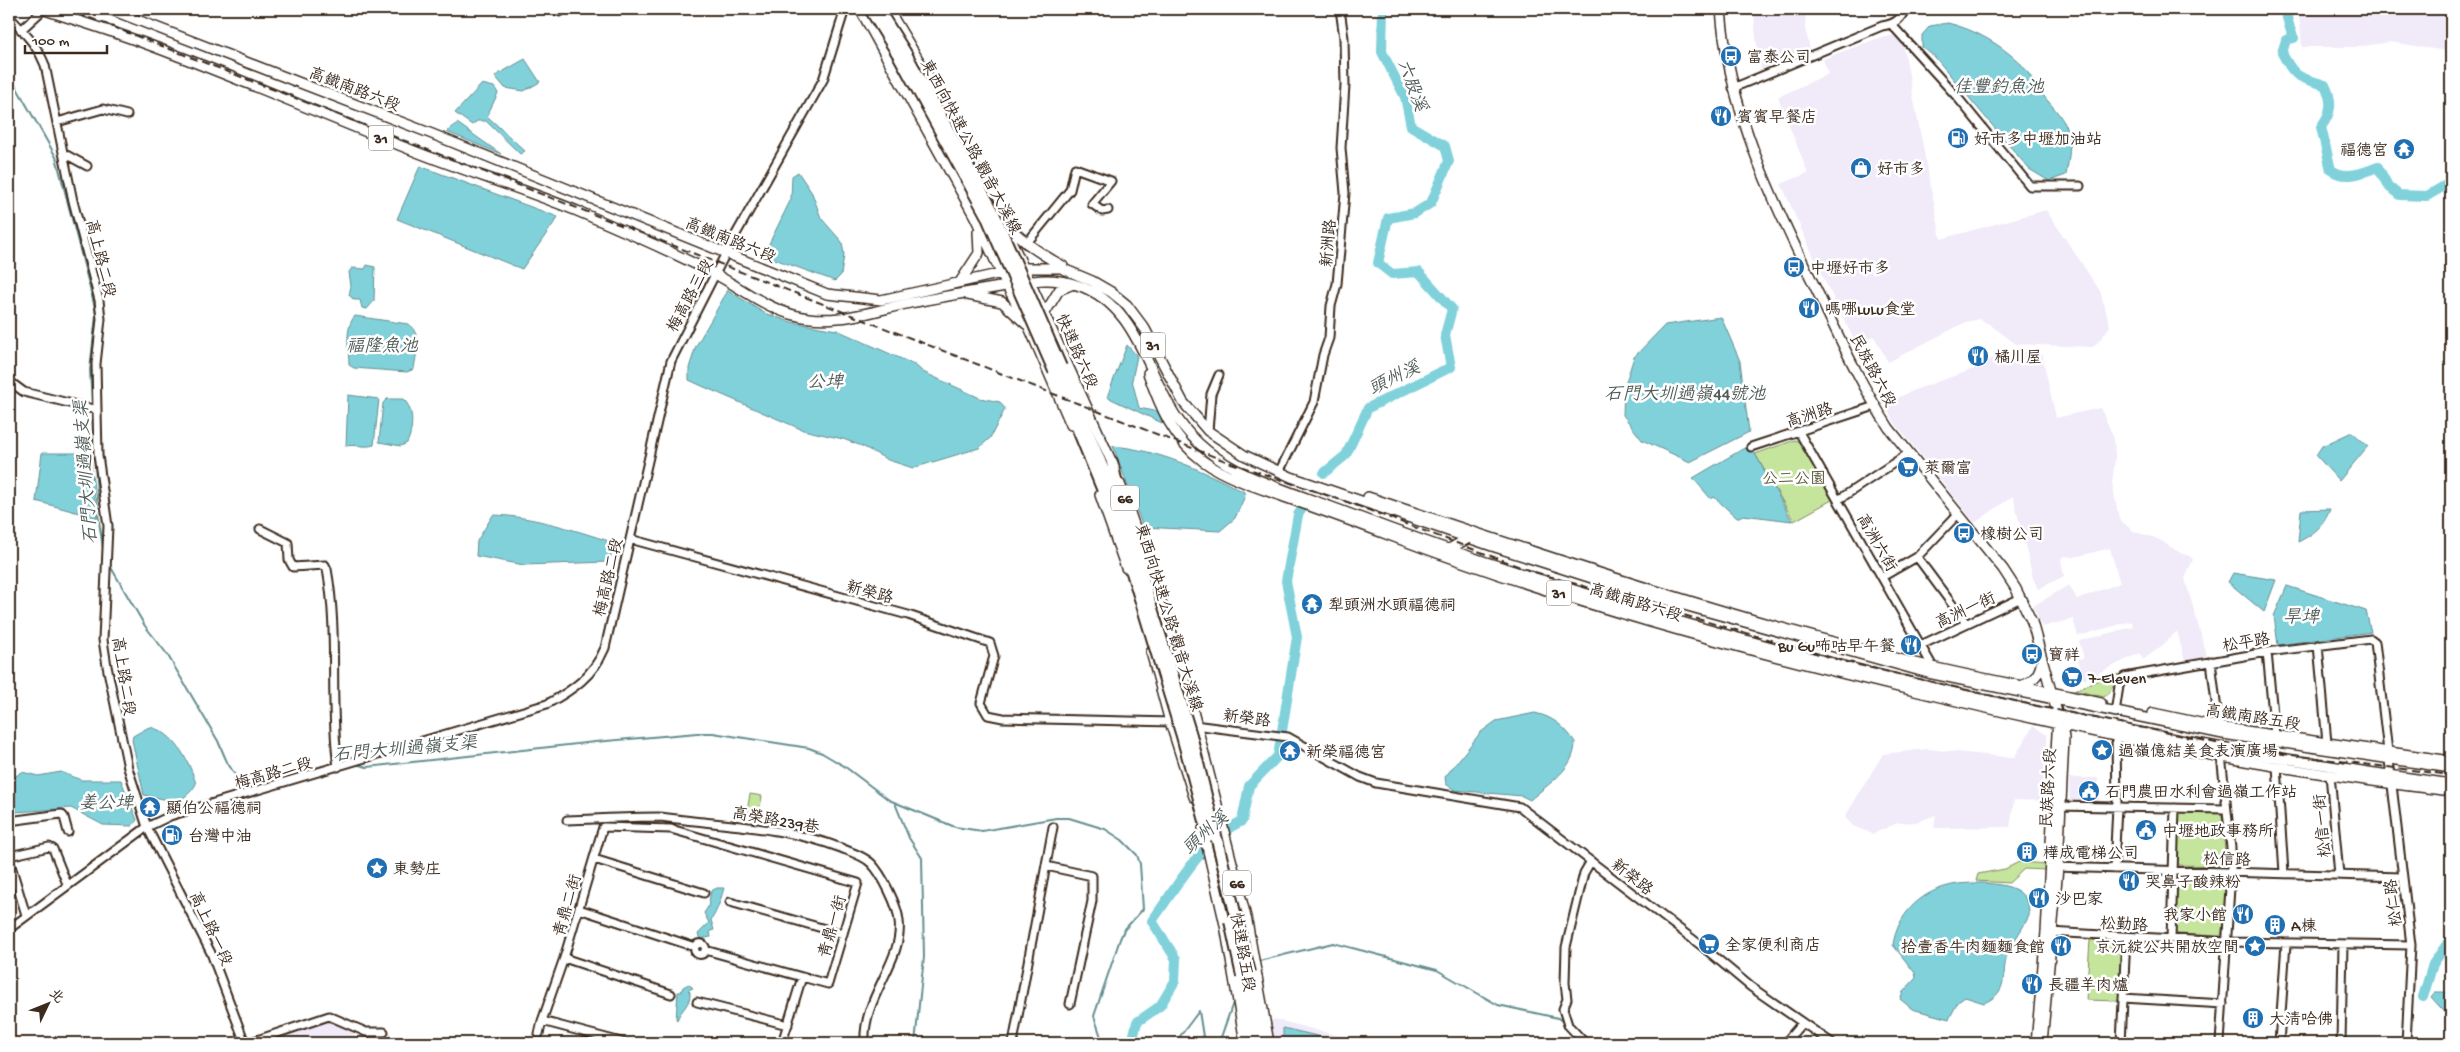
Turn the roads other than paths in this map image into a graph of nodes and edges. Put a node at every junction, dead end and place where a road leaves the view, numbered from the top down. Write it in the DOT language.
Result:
graph roads {
  1 [pos="43,9"];
  2 [pos="109,9"];
  3 [pos="845,9"];
  4 [pos="860,9"];
  5 [pos="870,9"];
  6 [pos="878,9"];
  7 [pos="888,9"];
  8 [pos="1340,9"];
  9 [pos="1721,9"];
  10 [pos="1905,9"];
  11 [pos="9,16"];
  12 [pos="1892,25"];
  13 [pos="22,30"];
  14 [pos="1733,88"];
  15 [pos="127,115"];
  16 [pos="57,122"];
  17 [pos="63,153"];
  18 [pos="87,166"];
  19 [pos="2080,186"];
  20 [pos="1108,210"];
  21 [pos="996,211"];
  22 [pos="974,217"];
  23 [pos="1026,244"];
  24 [pos="726,254"];
  25 [pos="1025,268"];
  26 [pos="715,274"];
  27 [pos="1001,274"];
  28 [pos="1030,279"];
  29 [pos="1092,280"];
  30 [pos="960,282"];
  31 [pos="1074,284"];
  32 [pos="1006,286"];
  33 [pos="948,295"];
  34 [pos="1045,313"];
  35 [pos="1029,327"];
  36 [pos="1137,339"];
  37 [pos="1058,369"];
  38 [pos="1219,375"];
  39 [pos="9,381"];
  40 [pos="1875,406"];
  41 [pos="94,409"];
  42 [pos="1208,430"];
  43 [pos="1799,432"];
  44 [pos="1751,447"];
  45 [pos="1910,454"];
  46 [pos="1112,462"];
  47 [pos="1090,468"];
  48 [pos="1282,471"];
  49 [pos="1838,500"];
  50 [pos="1958,514"];
  51 [pos="1433,526"];
  52 [pos="633,528"];
  53 [pos="1123,528"];
  54 [pos="260,529"];
  55 [pos="1473,536"];
  56 [pos="630,539"];
  57 [pos="1491,542"];
  58 [pos="1430,543"];
  59 [pos="1449,550"];
  60 [pos="1440,554"];
  61 [pos="1918,557"];
  62 [pos="1494,564"];
  63 [pos="1882,577"];
  64 [pos="1142,591"];
  65 [pos="2021,598"];
  66 [pos="1966,623"];
  67 [pos="1747,624"];
  68 [pos="1780,626"];
  69 [pos="1921,645"];
  70 [pos="2318,645"];
  71 [pos="1778,650"];
  72 [pos="1751,651"];
  73 [pos="2267,652"];
  74 [pos="2042,658"];
  75 [pos="2211,660"];
  76 [pos="1933,667"];
  77 [pos="2023,685"];
  78 [pos="2053,695"];
  79 [pos="2116,706"];
  80 [pos="1170,722"];
  81 [pos="2060,722"];
  82 [pos="1195,725"];
  83 [pos="2219,726"];
  84 [pos="2275,735"];
  85 [pos="2116,737"];
  86 [pos="2326,743"];
  87 [pos="2390,755"];
  88 [pos="2220,756"];
  89 [pos="2451,761"];
  90 [pos="338,764"];
  91 [pos="2277,766"];
  92 [pos="2451,768"];
  93 [pos="2330,774"];
  94 [pos="2393,780"];
  95 [pos="2451,784"];
  96 [pos="2451,791"];
  97 [pos="2057,806"];
  98 [pos="2117,806"];
  99 [pos="2175,808"];
  100 [pos="2226,809"];
  101 [pos="568,820"];
  102 [pos="9,821"];
  103 [pos="148,827"];
  104 [pos="1053,827"];
  105 [pos="68,832"];
  106 [pos="729,844"];
  107 [pos="9,857"];
  108 [pos="594,859"];
  109 [pos="1591,861"];
  110 [pos="1046,866"];
  111 [pos="2054,867"];
  112 [pos="2114,869"];
  113 [pos="2172,870"];
  114 [pos="2231,872"];
  115 [pos="2284,873"];
  116 [pos="2339,876"];
  117 [pos="2402,877"];
  118 [pos="67,884"];
  119 [pos="704,893"];
  120 [pos="730,902"];
  121 [pos="579,909"];
  122 [pos="26,915"];
  123 [pos="9,929"];
  124 [pos="2049,932"];
  125 [pos="843,934"];
  126 [pos="2126,937"];
  127 [pos="2171,939"];
  128 [pos="2228,942"];
  129 [pos="2286,944"];
  130 [pos="2343,944"];
  131 [pos="2411,945"];
  132 [pos="564,958"];
  133 [pos="802,977"];
  134 [pos="671,994"];
  135 [pos="2123,998"];
  136 [pos="697,1002"];
  137 [pos="1070,1004"];
  138 [pos="2223,1004"];
  139 [pos="542,1021"];
  140 [pos="1802,1024"];
  141 [pos="788,1025"];
  142 [pos="384,1032"];
  143 [pos="539,1034"];
  144 [pos="246,1043"];
  145 [pos="625,1043"];
  146 [pos="782,1043"];
  147 [pos="865,1043"];
  148 [pos="1013,1043"];
  149 [pos="1245,1043"];
  150 [pos="1254,1043"];
  151 [pos="1263,1043"];
  152 [pos="1269,1043"];
  153 [pos="1585,1043"];
  154 [pos="1786,1043"];
  155 [pos="1832,1043"];
  156 [pos="2036,1043"];
  157 [pos="2042,1043"];
  158 [pos="2121,1043"];
  159 [pos="2220,1043"];
  160 [pos="2279,1043"];
  161 [pos="2341,1043"];
  162 [pos="2406,1043"];
  1 -- 13 [label="street"];
  1 -- 26 [label="main road, 高鐵南路六段 / 31"];
  2 -- 24 [label="main road, 高鐵南路六段 / 31"];
  3 -- 24 [label="street, 梅高路三段"];
  4 -- 22 [label="main road, 66"];
  5 -- 37 [label="highway, 東西向快速公路 觀音大溪線 / 66, bridge"];
  6 -- 37 [label="highway, 東西向快速公路 觀音大溪線 / 66, bridge"];
  7 -- 21 [label="main road, 快速路六段 / 66"];
  8 -- 48 [label="street, 新洲路"];
  9 -- 14 [label="main road, 民族路六段"];
  10 -- 12 [label="street"];
  11 -- 13 [label="street, 高上路二段"];
  12 -- 14 [label="street"];
  12 -- 19 [label="street"];
  13 -- 16 [label="street, 高上路二段"];
  14 -- 40 [label="main road, 民族路六段"];
  15 -- 16 [label="street"];
  16 -- 17 [label="street, 高上路二段"];
  17 -- 18 [label="street"];
  17 -- 41 [label="street, 高上路二段"];
  20 -- 23 [label="street"];
  21 -- 23 [label="main road, 31"];
  21 -- 25 [label="main road, 快速路六段 / 66"];
  22 -- 27 [label="main road, 66"];
  22 -- 30 [label="main road"];
  23 -- 29 [label="main road, 31"];
  24 -- 26 [label="street, 梅高路三段"];
  24 -- 30 [label="main road, 高鐵南路六段 / 31"];
  25 -- 27 [label="main road, 高鐵南路六段 / 31"];
  25 -- 28 [label="main road, 快速路六段 / 66"];
  25 -- 29 [label="main road, 高鐵南路六段 / 31"];
  26 -- 33 [label="main road, 高鐵南路六段 / 31"];
  26 -- 52 [label="street, 梅高路三段"];
  27 -- 30 [label="main road, 高鐵南路六段 / 31"];
  27 -- 32 [label="main road, 66"];
  28 -- 31 [label="main road, 高鐵南路六段 / 31"];
  28 -- 32 [label="main road, 高鐵南路六段 / 31"];
  28 -- 34 [label="main road, 快速路六段 / 66"];
  29 -- 42 [label="main road, 高鐵南路六段 / 31"];
  31 -- 34 [label="main road"];
  31 -- 36 [label="main road, 高鐵南路六段 / 31"];
  32 -- 33 [label="main road, 高鐵南路六段 / 31"];
  32 -- 35 [label="main road, 66"];
  33 -- 35 [label="main road"];
  34 -- 46 [label="main road, 快速路六段 / 66"];
  35 -- 47 [label="main road, 66"];
  36 -- 58 [label="main road, 高鐵南路六段 / 31"];
  36 -- 60 [label="main road, 高鐵南路六段 / 31"];
  37 -- 53 [label="highway, 東西向快速公路 觀音大溪線 / 66"];
  38 -- 42 [label="street"];
  39 -- 41 [label="street"];
  40 -- 43 [label="street, 高洲路"];
  40 -- 45 [label="main road, 民族路六段"];
  41 -- 103 [label="street, 高上路二段"];
  42 -- 48 [label="main road, 高鐵南路六段 / 31"];
  43 -- 44 [label="street, 高洲路"];
  43 -- 49 [label="street, 高洲六街"];
  45 -- 49 [label="street"];
  45 -- 50 [label="main road, 民族路六段"];
  46 -- 53 [label="highway"];
  46 -- 82 [label="main road, 快速路六段 / 66"];
  47 -- 53 [label="highway"];
  47 -- 80 [label="main road, 66"];
  48 -- 51 [label="main road, 高鐵南路六段 / 31"];
  48 -- 55 [label="main road, 高鐵南路六段 / 31"];
  49 -- 63 [label="street, 高洲六街"];
  50 -- 61 [label="street"];
  50 -- 65 [label="main road, 民族路六段"];
  51 -- 55 [label="main road, 高鐵南路六段 / 31"];
  51 -- 58 [label="main road"];
  52 -- 56 [label="street, 梅高路二段"];
  53 -- 64 [label="highway, 東西向快速公路 觀音大溪線 / 66"];
  54 -- 90 [label="street"];
  55 -- 57 [label="main road, 高鐵南路六段 / 31"];
  55 -- 59 [label="main road"];
  56 -- 80 [label="street, 新榮路"];
  56 -- 90 [label="street, 梅高路二段"];
  57 -- 62 [label="main road"];
  57 -- 67 [label="main road, 高鐵南路六段 / 31"];
  57 -- 68 [label="main road, 高鐵南路六段 / 31"];
  58 -- 59 [label="main road, 高鐵南路六段 / 31"];
  59 -- 60 [label="main road"];
  59 -- 62 [label="main road, 高鐵南路六段 / 31"];
  60 -- 72 [label="main road, 高鐵南路六段 / 31"];
  61 -- 63 [label="street"];
  61 -- 66 [label="street"];
  62 -- 71 [label="main road, 高鐵南路六段 / 31"];
  63 -- 69 [label="street, 高洲六街"];
  64 -- 150 [label="highway, 東西向快速公路 觀音大溪線 / 66, bridge"];
  64 -- 151 [label="highway, 東西向快速公路 觀音大溪線 / 66, bridge"];
  65 -- 66 [label="street, 高洲一街"];
  65 -- 74 [label="main road, 民族路六段"];
  66 -- 69 [label="street, 高洲一街"];
  67 -- 68 [label="main road"];
  67 -- 78 [label="main road, 高鐵南路六段 / 31"];
  68 -- 76 [label="main road, 高鐵南路六段 / 31"];
  69 -- 76 [label="street, 高洲六街"];
  70 -- 73 [label="street, 松平路"];
  70 -- 86 [label="street"];
  70 -- 87 [label="street, 松平路"];
  71 -- 72 [label="main road"];
  71 -- 81 [label="main road, 高鐵南路六段 / 31"];
  72 -- 81 [label="main road, 高鐵南路六段 / 31"];
  73 -- 75 [label="street, 松平路"];
  73 -- 84 [label="street"];
  74 -- 77 [label="main road"];
  74 -- 78 [label="main road, 民族路六段"];
  75 -- 79 [label="street, 松平路"];
  75 -- 83 [label="street"];
  76 -- 77 [label="main road, 高鐵南路六段 / 31"];
  77 -- 78 [label="main road, 高鐵南路六段 / 31"];
  78 -- 79 [label="main road, 高鐵南路五段 / 31"];
  78 -- 81 [label="main road, 民族路六段"];
  78 -- 87 [label="main road, 高鐵南路五段 / 31"];
  79 -- 83 [label="main road, 高鐵南路五段 / 31"];
  80 -- 82 [label="street, 新榮路"];
  80 -- 149 [label="main road, 快速路五段 / 66"];
  81 -- 85 [label="main road, 31"];
  81 -- 94 [label="main road, 31"];
  81 -- 97 [label="main road, 民族路六段"];
  82 -- 109 [label="street, 新榮路"];
  82 -- 152 [label="main road, 快速路五段 / 66"];
  83 -- 84 [label="main road, 高鐵南路五段 / 31"];
  84 -- 86 [label="main road, 高鐵南路五段 / 31"];
  85 -- 88 [label="main road, 31"];
  85 -- 98 [label="street"];
  86 -- 87 [label="main road, 高鐵南路五段 / 31"];
  87 -- 89 [label="main road, 高鐵南路五段 / 31"];
  87 -- 92 [label="main road, 高鐵南路五段 / 31"];
  87 -- 94 [label="street, 松仁路"];
  88 -- 91 [label="main road, 31"];
  88 -- 100 [label="street"];
  90 -- 103 [label="street, 梅高路二段"];
  91 -- 93 [label="main road, 31"];
  91 -- 115 [label="street"];
  93 -- 94 [label="main road, 31"];
  93 -- 116 [label="street, 松信一街"];
  94 -- 95 [label="main road, 31"];
  94 -- 96 [label="main road, 31"];
  94 -- 117 [label="street, 松仁路"];
  97 -- 98 [label="street"];
  97 -- 111 [label="main road, 民族路六段"];
  98 -- 99 [label="street"];
  98 -- 112 [label="street"];
  99 -- 100 [label="street"];
  99 -- 113 [label="street"];
  100 -- 114 [label="street"];
  101 -- 147 [label="street, 高榮路239巷"];
  102 -- 105 [label="street"];
  103 -- 118 [label="street, 梅高路二段"];
  103 -- 144 [label="street, 高上路一段"];
  104 -- 110 [label="street"];
  106 -- 108 [label="street, 青鼎二街"];
  106 -- 125 [label="street, 青鼎一街"];
  107 -- 118 [label="street"];
  107 -- 122 [label="street"];
  108 -- 119 [label="street"];
  108 -- 121 [label="street, 青鼎二街"];
  109 -- 140 [label="street, 新榮路"];
  109 -- 153 [label="street"];
  110 -- 137 [label="street"];
  110 -- 148 [label="street"];
  111 -- 112 [label="street, 松信路"];
  111 -- 124 [label="main road, 民族路六段"];
  112 -- 113 [label="street, 松信路"];
  113 -- 114 [label="street, 松信路"];
  113 -- 127 [label="street"];
  114 -- 115 [label="street, 松信路"];
  114 -- 128 [label="street"];
  115 -- 116 [label="street, 松信路"];
  116 -- 117 [label="street, 松信路"];
  117 -- 131 [label="street, 松仁路"];
  118 -- 122 [label="street, 梅高路二段"];
  120 -- 125 [label="street"];
  121 -- 132 [label="street, 青鼎二街"];
  121 -- 133 [label="street"];
  122 -- 123 [label="street, 梅高路二段"];
  124 -- 126 [label="street, 松勤路"];
  124 -- 156 [label="main road, 民族路六段"];
  124 -- 157 [label="main road, 民族路六段"];
  125 -- 133 [label="street, 青鼎一街"];
  126 -- 127 [label="street, 松勤路"];
  126 -- 135 [label="street"];
  127 -- 128 [label="street, 松勤路"];
  128 -- 129 [label="street, 松勤路"];
  128 -- 138 [label="street"];
  129 -- 130 [label="street, 松勤路"];
  129 -- 160 [label="street"];
  130 -- 131 [label="street, 松勤路"];
  130 -- 161 [label="street"];
  131 -- 162 [label="street, 松仁路"];
  132 -- 134 [label="street"];
  132 -- 139 [label="street, 青鼎二街"];
  133 -- 141 [label="street"];
  135 -- 138 [label="street"];
  135 -- 158 [label="street"];
  136 -- 141 [label="street"];
  138 -- 159 [label="street"];
  139 -- 143 [label="street, 青鼎二街"];
  139 -- 145 [label="street"];
  140 -- 154 [label="street"];
  140 -- 155 [label="street, 新榮路"];
  141 -- 146 [label="street"];
  142 -- 144 [label="street"];
}
